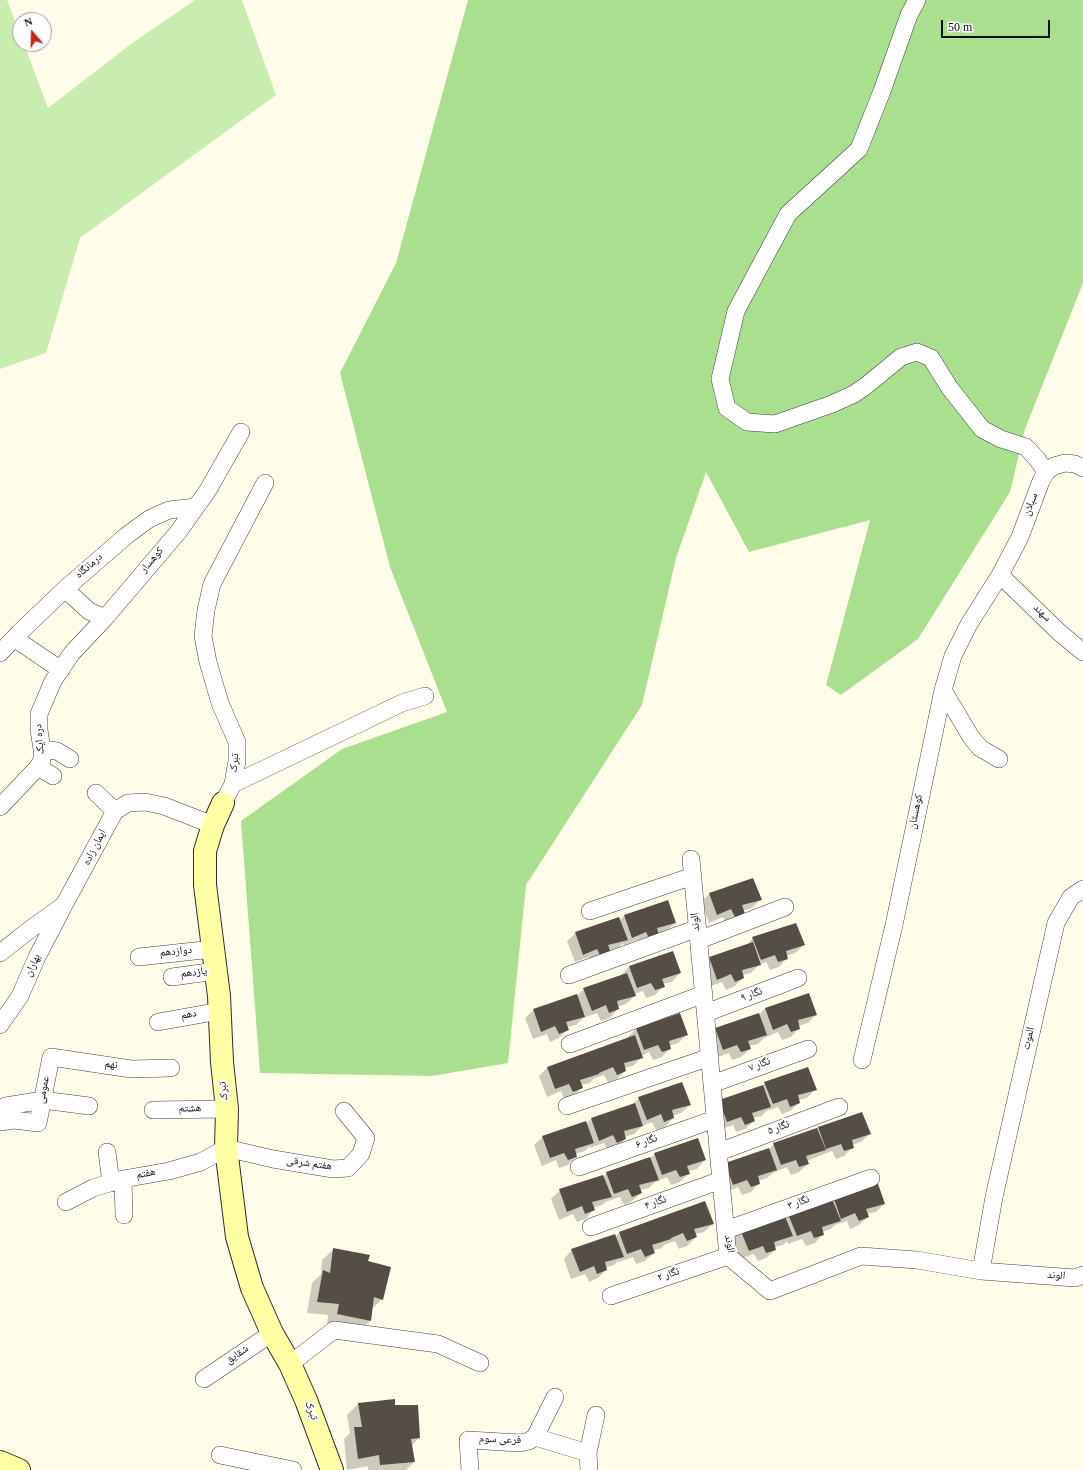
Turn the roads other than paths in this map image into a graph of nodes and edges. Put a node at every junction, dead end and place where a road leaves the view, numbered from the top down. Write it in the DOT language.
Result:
graph roads {
  1 [pos="917,0"];
  2 [pos="241,432"];
  3 [pos="1083,468"];
  4 [pos="1046,472"];
  5 [pos="265,483"];
  6 [pos="196,507"];
  7 [pos="1000,575"];
  8 [pos="65,588"];
  9 [pos="105,618"];
  10 [pos="14,638"];
  11 [pos="1083,652"];
  12 [pos="0,653"];
  13 [pos="57,676"];
  14 [pos="943,690"];
  15 [pos="425,696"];
  16 [pos="42,749"];
  17 [pos="70,759"];
  18 [pos="999,759"];
  19 [pos="38,767"];
  20 [pos="53,776"];
  21 [pos="233,784"];
  22 [pos="96,793"];
  23 [pos="223,803"];
  24 [pos="0,807"];
  25 [pos="115,812"];
  26 [pos="213,825"];
  27 [pos="691,859"];
  28 [pos="693,876"];
  29 [pos="1083,889"];
  30 [pos="64,905"];
  31 [pos="785,907"];
  32 [pos="590,911"];
  33 [pos="698,934"];
  34 [pos="213,949"];
  35 [pos="0,953"];
  36 [pos="139,957"];
  37 [pos="216,971"];
  38 [pos="570,975"];
  39 [pos="172,976"];
  40 [pos="798,978"];
  41 [pos="704,994"];
  42 [pos="220,1011"];
  43 [pos="706,1013"];
  44 [pos="158,1022"];
  45 [pos="0,1025"];
  46 [pos="570,1044"];
  47 [pos="808,1049"];
  48 [pos="51,1057"];
  49 [pos="710,1057"];
  50 [pos="862,1060"];
  51 [pos="172,1068"];
  52 [pos="712,1084"];
  53 [pos="43,1100"];
  54 [pos="89,1106"];
  55 [pos="567,1106"];
  56 [pos="839,1107"];
  57 [pos="227,1109"];
  58 [pos="153,1110"];
  59 [pos="344,1111"];
  60 [pos="715,1119"];
  61 [pos="2,1122"];
  62 [pos="226,1148"];
  63 [pos="108,1152"];
  64 [pos="719,1152"];
  65 [pos="579,1167"];
  66 [pos="871,1178"];
  67 [pos="721,1180"];
  68 [pos="117,1181"];
  69 [pos="66,1202"];
  70 [pos="124,1215"];
  71 [pos="591,1227"];
  72 [pos="726,1230"];
  73 [pos="728,1256"];
  74 [pos="981,1271"];
  75 [pos="1083,1275"];
  76 [pos="611,1296"];
  77 [pos="272,1332"];
  78 [pos="480,1363"];
  79 [pos="290,1364"];
  80 [pos="204,1379"];
  81 [pos="555,1397"];
  82 [pos="596,1415"];
  83 [pos="535,1437"];
  84 [pos="588,1453"];
  85 [pos="220,1455"];
  86 [pos="0,1462"];
  87 [pos="19,1470"];
  88 [pos="294,1470"];
  89 [pos="332,1470"];
  90 [pos="470,1470"];
  91 [pos="589,1470"];
  1 -- 4 [label="street"];
  2 -- 6 [label="street, کوهسار"];
  3 -- 4 [label="street"];
  4 -- 7 [label="street, سبلان"];
  5 -- 21 [label="street, تبرک"];
  6 -- 8 [label="street, درمانگاه"];
  6 -- 9 [label="street, کوهسار"];
  7 -- 11 [label="street, سهند"];
  7 -- 14 [label="street, کوهستان"];
  8 -- 9 [label="street"];
  8 -- 10 [label="street, درمانگاه"];
  9 -- 13 [label="street, کوهسار"];
  10 -- 12 [label="street, درمانگاه"];
  10 -- 13 [label="street"];
  13 -- 16 [label="street, دره ایک"];
  14 -- 18 [label="street"];
  14 -- 50 [label="street, کوهستان"];
  15 -- 21 [label="street"];
  16 -- 17 [label="street"];
  16 -- 19 [label="street, دره ایک"];
  19 -- 20 [label="street"];
  19 -- 24 [label="street, دره ایک"];
  21 -- 23 [label="street, تبرک"];
  22 -- 25 [label="street"];
  23 -- 26 [label="street, تبرک"];
  25 -- 26 [label="street"];
  25 -- 30 [label="street, ایمان زاده"];
  26 -- 34 [label="street, تبرک"];
  27 -- 28 [label="street, الوند"];
  28 -- 32 [label="street"];
  28 -- 33 [label="street, الوند"];
  29 -- 74 [label="street, الموت"];
  30 -- 35 [label="street, ایمان زاده"];
  30 -- 45 [label="street, بهاران"];
  31 -- 33 [label="street"];
  33 -- 38 [label="street"];
  33 -- 41 [label="street, الوند"];
  34 -- 36 [label="street, دوازدهم"];
  34 -- 37 [label="street, تبرک"];
  37 -- 39 [label="street, یازدهم"];
  37 -- 42 [label="street, تبرک"];
  40 -- 43 [label="street, نگار ۹"];
  41 -- 43 [label="street, الوند"];
  41 -- 46 [label="street"];
  42 -- 44 [label="street, دهم"];
  42 -- 57 [label="street, تبرک"];
  43 -- 49 [label="street, الوند"];
  47 -- 52 [label="street, نگار ۷"];
  48 -- 51 [label="street, نهم"];
  48 -- 53 [label="street, عمومی"];
  49 -- 52 [label="street, الوند"];
  49 -- 55 [label="street"];
  52 -- 60 [label="street, الوند"];
  53 -- 54 [label="street"];
  53 -- 61 [label="street"];
  53 -- 61 [label="street, عمومی"];
  56 -- 64 [label="street, نگار ۵"];
  57 -- 58 [label="street, هشتم"];
  57 -- 62 [label="street, تبرک"];
  59 -- 62 [label="street, هفتم شرقی"];
  60 -- 64 [label="street, الوند"];
  60 -- 65 [label="street, نگار ۶"];
  62 -- 68 [label="street, هفتم"];
  62 -- 77 [label="street, تبرک"];
  63 -- 68 [label="street"];
  64 -- 67 [label="street, الوند"];
  66 -- 72 [label="street, نگار ۳"];
  67 -- 71 [label="street, نگار ۴"];
  67 -- 72 [label="street, الوند"];
  68 -- 69 [label="street, هفتم"];
  68 -- 70 [label="street"];
  72 -- 73 [label="street, الوند"];
  73 -- 74 [label="street, الوند"];
  73 -- 76 [label="street, نگار ۲"];
  74 -- 75 [label="street, الوند"];
  77 -- 79 [label="street, تبرک"];
  77 -- 80 [label="street, شقایق"];
  78 -- 79 [label="street"];
  79 -- 89 [label="street, تبرک"];
  81 -- 83 [label="street, فرعی سوم"];
  82 -- 84 [label="street"];
  83 -- 84 [label="street"];
  83 -- 90 [label="street, فرعی سوم"];
  84 -- 91 [label="street"];
  85 -- 88 [label="street"];
  86 -- 87 [label="street"];
}
